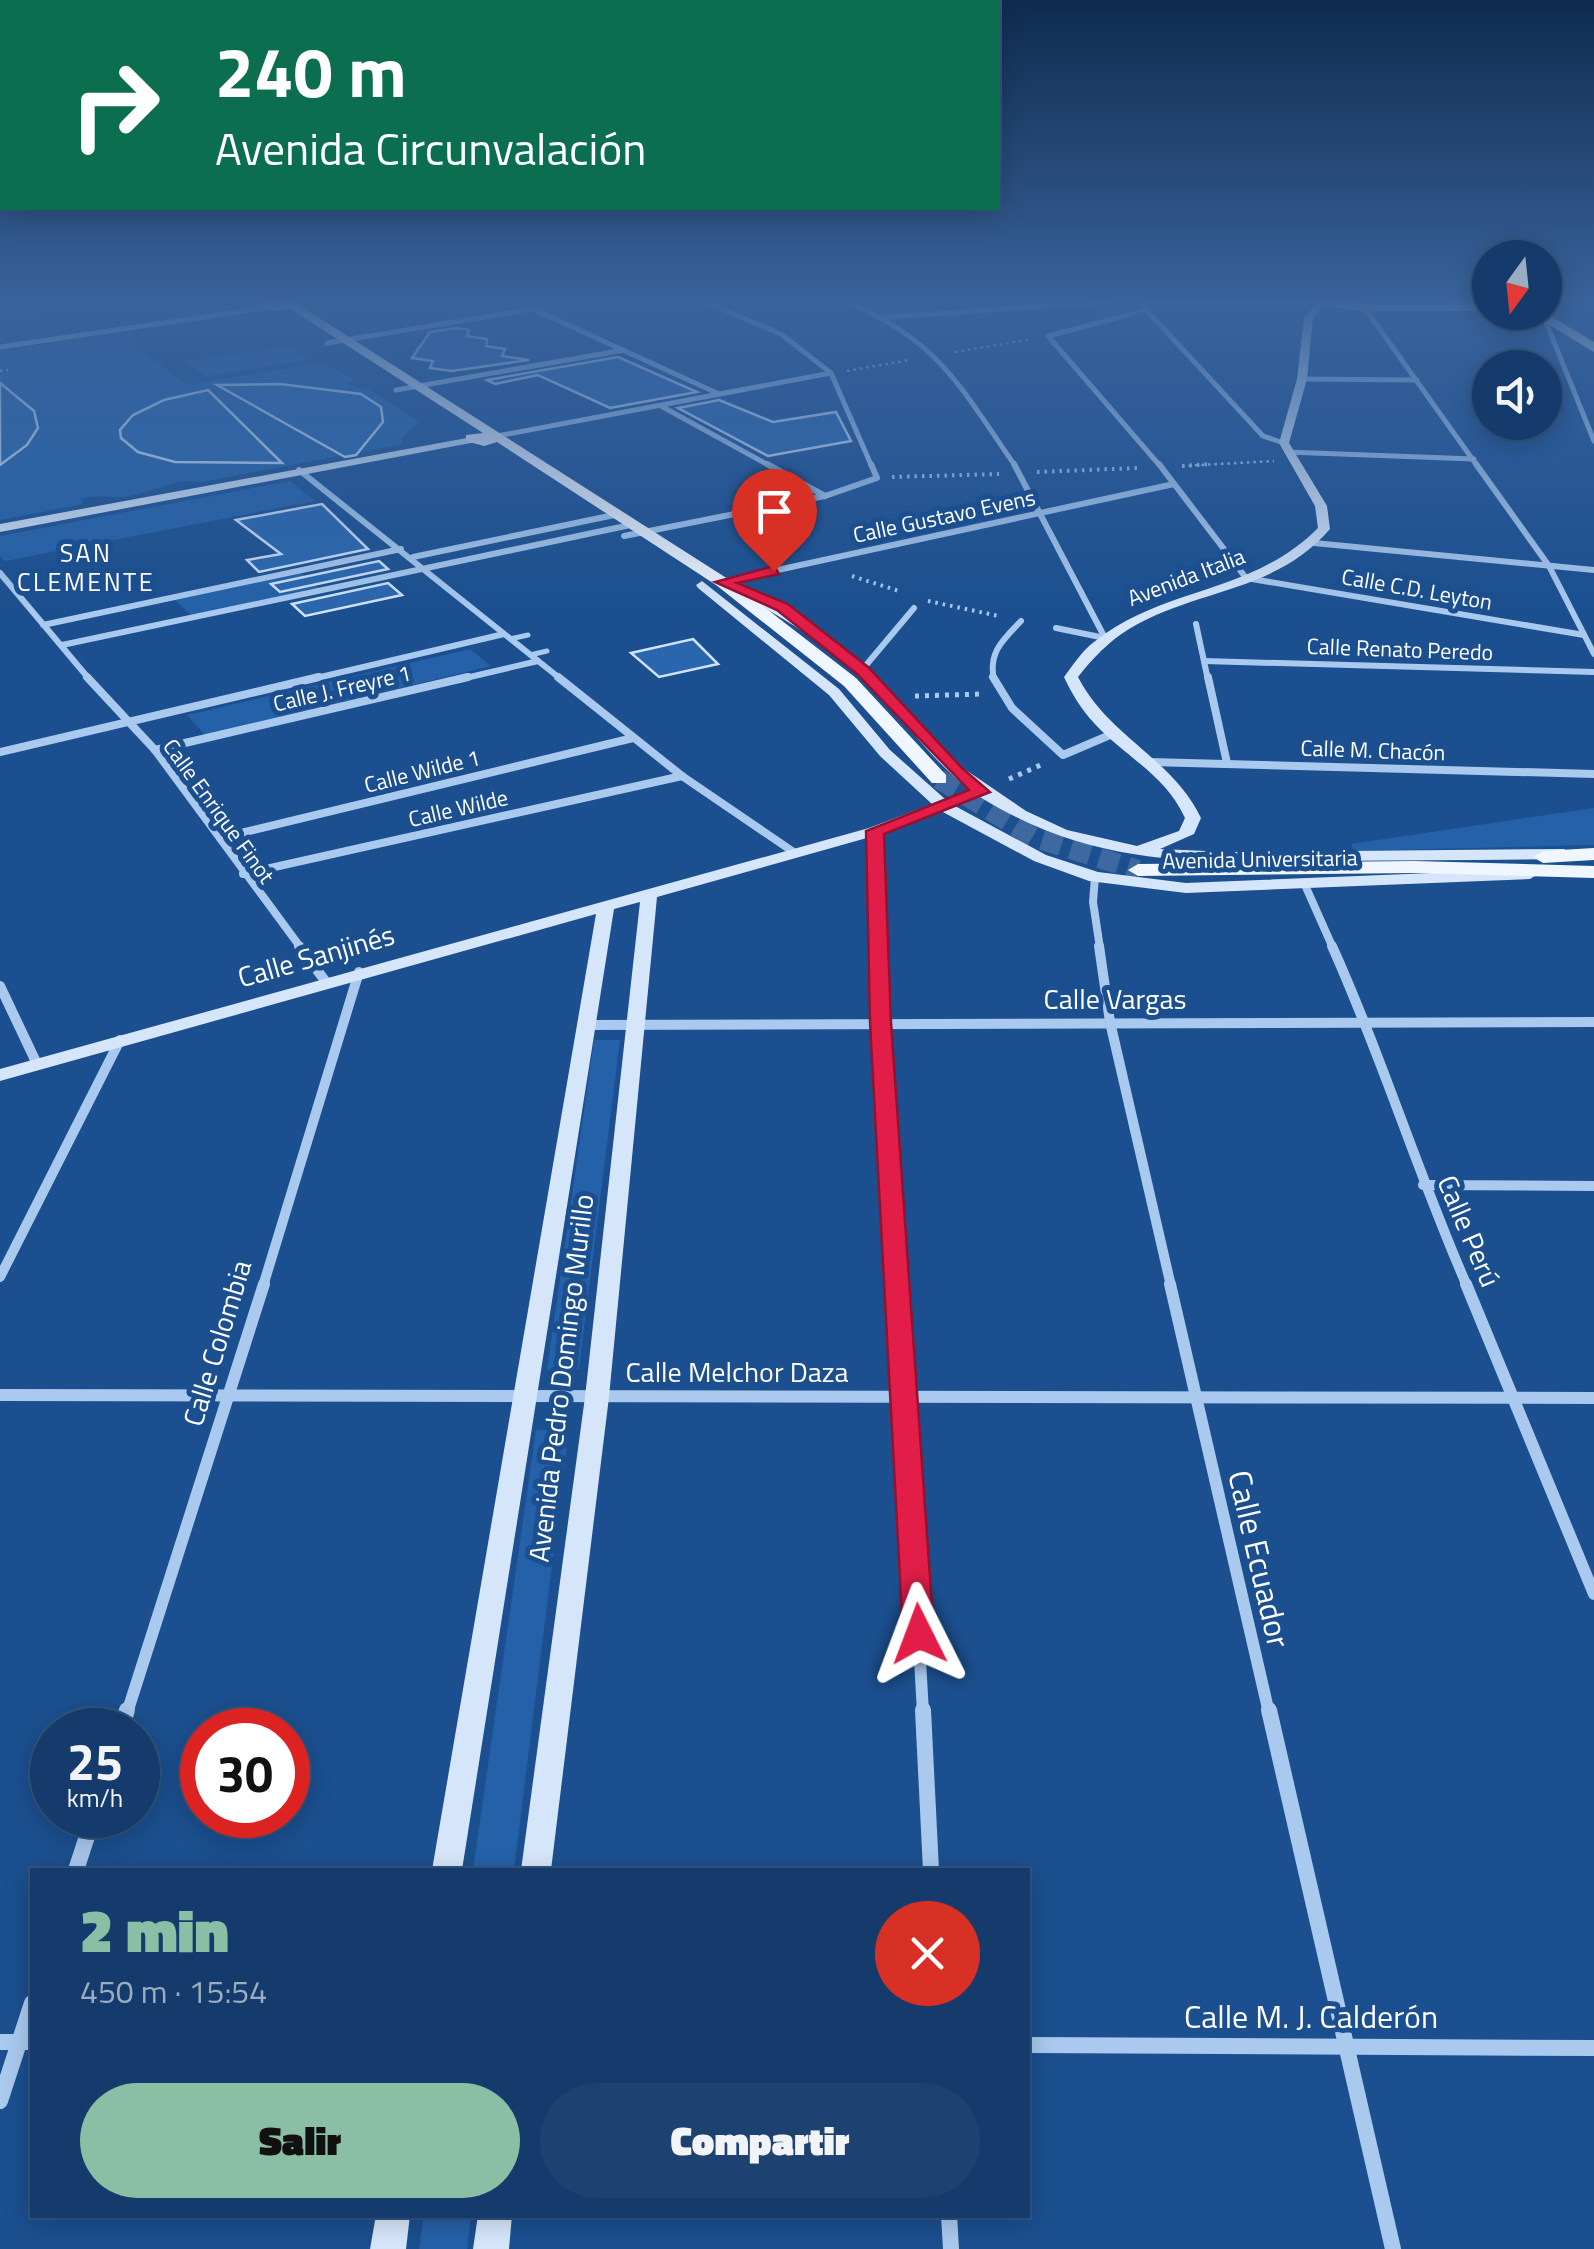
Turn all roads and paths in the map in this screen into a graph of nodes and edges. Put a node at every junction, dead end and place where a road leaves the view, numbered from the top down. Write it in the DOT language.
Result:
graph roads {
  1 [pos="414,402"];
  2 [pos="442,402"];
  3 [pos="682,402"];
  4 [pos="843,402"];
  5 [pos="970,402"];
  6 [pos="1105,402"];
  7 [pos="1232,402"];
  8 [pos="1297,402"];
  9 [pos="1432,402"];
  10 [pos="1581,402"];
  11 [pos="660,406"];
  12 [pos="441,420"];
  13 [pos="456,430"];
  14 [pos="497,436"];
  15 [pos="472,440"];
  16 [pos="1594,440"];
  17 [pos="1287,452"];
  18 [pos="1474,459"];
  19 [pos="1161,467"];
  20 [pos="299,470"];
  21 [pos="1020,473"];
  22 [pos="876,478"];
  23 [pos="1174,484"];
  24 [pos="825,496"];
  25 [pos="1040,513"];
  26 [pos="598,518"];
  27 [pos="628,527"];
  28 [pos="0,528"];
  29 [pos="1314,543"];
  30 [pos="400,549"];
  31 [pos="412,557"];
  32 [pos="1549,566"];
  33 [pos="428,569"];
  34 [pos="1594,570"];
  35 [pos="0,573"];
  36 [pos="1246,578"];
  37 [pos="722,582"];
  38 [pos="702,585"];
  39 [pos="751,608"];
  40 [pos="914,608"];
  41 [pos="1021,621"];
  42 [pos="1196,624"];
  43 [pos="43,625"];
  44 [pos="1056,628"];
  45 [pos="528,635"];
  46 [pos="1584,635"];
  47 [pos="507,636"];
  48 [pos="1105,638"];
  49 [pos="62,645"];
  50 [pos="547,650"];
  51 [pos="1594,654"];
  52 [pos="534,658"];
  53 [pos="1204,661"];
  54 [pos="862,670"];
  55 [pos="1594,672"];
  56 [pos="1001,693"];
  57 [pos="888,696"];
  58 [pos="125,722"];
  59 [pos="1110,735"];
  60 [pos="633,738"];
  61 [pos="155,750"];
  62 [pos="0,752"];
  63 [pos="1063,756"];
  64 [pos="1150,762"];
  65 [pos="1227,763"];
  66 [pos="1594,774"];
  67 [pos="682,776"];
  68 [pos="938,780"];
  69 [pos="981,792"];
  70 [pos="944,806"];
  71 [pos="875,831"];
  72 [pos="1186,834"];
  73 [pos="220,838"];
  74 [pos="795,853"];
  75 [pos="1208,859"];
  76 [pos="1593,860"];
  77 [pos="1135,862"];
  78 [pos="1414,867"];
  79 [pos="1559,873"];
  80 [pos="243,874"];
  81 [pos="1095,877"];
  82 [pos="1305,885"];
  83 [pos="649,893"];
  84 [pos="606,905"];
  85 [pos="360,972"];
  86 [pos="326,982"];
  87 [pos="0,986"];
  88 [pos="1366,1021"];
  89 [pos="880,1022"];
  90 [pos="1110,1022"];
  91 [pos="1594,1022"];
  92 [pos="635,1024"];
  93 [pos="586,1025"];
  94 [pos="120,1040"];
  95 [pos="37,1064"];
  96 [pos="0,1074"];
  97 [pos="1424,1185"];
  98 [pos="1594,1186"];
  99 [pos="0,1278"];
  100 [pos="0,1396"];
  101 [pos="230,1396"];
  102 [pos="522,1396"];
  103 [pos="597,1397"];
  104 [pos="906,1397"];
  105 [pos="1194,1397"];
  106 [pos="1516,1398"];
  107 [pos="1594,1398"];
  108 [pos="1594,1594"];
  109 [pos="128,1708"];
  110 [pos="86,1838"];
  111 [pos="77,1868"];
  112 [pos="447,1868"];
  113 [pos="536,1868"];
  114 [pos="931,1868"];
  115 [pos="30,2016"];
  116 [pos="0,2042"];
  117 [pos="26,2042"];
  118 [pos="1030,2046"];
  119 [pos="1345,2047"];
  120 [pos="1594,2048"];
  121 [pos="0,2102"];
  122 [pos="393,2218"];
  123 [pos="495,2218"];
  124 [pos="949,2218"];
  125 [pos="388,2249"];
  126 [pos="491,2249"];
  127 [pos="951,2249"];
  128 [pos="1392,2249"];
  1 -- 12 [label="main road"];
  2 -- 14 [label="main road, Avenida Universitaria"];
  3 -- 11 [label="street"];
  4 -- 22 [label="street"];
  5 -- 21 [label="street"];
  6 -- 19 [label="street"];
  7 -- 17 [label="street"];
  8 -- 17 [label="main road"];
  9 -- 18 [label="street"];
  10 -- 16 [label="street"];
  11 -- 14 [label="street"];
  11 -- 24 [label="street"];
  13 -- 15 [label="main road, Avenida Universitaria"];
  14 -- 15 [label="main road"];
  14 -- 27 [label="main road, Avenida Universitaria"];
  15 -- 20 [label="main road"];
  15 -- 26 [label="main road, Avenida Universitaria"];
  17 -- 18 [label="street"];
  17 -- 19 [label="path"];
  17 -- 29 [label="main road"];
  18 -- 32 [label="street"];
  19 -- 21 [label="path"];
  19 -- 23 [label="street"];
  20 -- 28 [label="main road"];
  20 -- 30 [label="street"];
  21 -- 22 [label="path"];
  21 -- 25 [label="street"];
  22 -- 24 [label="street"];
  23 -- 25 [label="street, Calle Gustavo Evens"];
  23 -- 36 [label="street"];
  24 -- 27 [label="street"];
  25 -- 37 [label="street, Calle Gustavo Evens"];
  25 -- 48 [label="street"];
  26 -- 27 [label="main road, Avenida Universitaria"];
  26 -- 31 [label="street"];
  27 -- 33 [label="street"];
  27 -- 37 [label="main road, Avenida Universitaria"];
  27 -- 38 [label="main road, Avenida Universitaria"];
  29 -- 32 [label="street"];
  29 -- 36 [label="main road, Avenida Italia"];
  30 -- 31 [label="street"];
  30 -- 43 [label="street"];
  31 -- 33 [label="street"];
  32 -- 34 [label="street"];
  32 -- 46 [label="street"];
  33 -- 47 [label="street"];
  33 -- 49 [label="street"];
  35 -- 43 [label="street, Calle Enrique Finot"];
  36 -- 46 [label="street, Calle C.D. Leyton"];
  36 -- 48 [label="main road, Avenida Italia"];
  37 -- 39 [label="main road"];
  37 -- 54 [label="main road, Avenida Universitaria"];
  38 -- 39 [label="main road"];
  38 -- 70 [label="main road, Avenida Universitaria"];
  39 -- 68 [label="main road"];
  40 -- 54 [label="street"];
  41 -- 56 [label="street"];
  42 -- 53 [label="street"];
  43 -- 49 [label="street, Calle Enrique Finot"];
  44 -- 48 [label="street"];
  45 -- 47 [label="lane"];
  46 -- 51 [label="street"];
  47 -- 52 [label="street"];
  47 -- 58 [label="street, Calle J. Freyre 1"];
  48 -- 59 [label="main road, Avenida Italia"];
  49 -- 58 [label="street, Calle Enrique Finot"];
  50 -- 52 [label="lane"];
  52 -- 60 [label="street"];
  52 -- 61 [label="street, Calle J. Freyre 1"];
  53 -- 55 [label="street, Calle Renato Peredo"];
  53 -- 65 [label="street"];
  54 -- 57 [label="main road, Avenida Universitaria"];
  56 -- 57 [label="path"];
  56 -- 63 [label="street"];
  57 -- 69 [label="main road, Avenida Universitaria"];
  58 -- 61 [label="street, Calle Enrique Finot"];
  58 -- 62 [label="street, Calle J. Freyre 1"];
  59 -- 63 [label="street"];
  59 -- 64 [label="main road, Avenida Italia"];
  60 -- 67 [label="street"];
  60 -- 73 [label="street, Calle Wilde 1"];
  61 -- 73 [label="street, Calle Enrique Finot"];
  63 -- 69 [label="path"];
  64 -- 65 [label="street, Calle M. Chacón"];
  64 -- 72 [label="main road, Avenida Italia"];
  65 -- 66 [label="street, Calle M. Chacón"];
  67 -- 74 [label="street"];
  67 -- 80 [label="street, Calle Wilde"];
  69 -- 70 [label="main road, Calle Sanjinés"];
  69 -- 77 [label="main road, Avenida Universitaria"];
  70 -- 71 [label="main road, Calle Sanjinés"];
  70 -- 81 [label="main road, Avenida Universitaria"];
  71 -- 74 [label="main road, Calle Sanjinés"];
  71 -- 89 [label="street"];
  72 -- 75 [label="main road"];
  72 -- 77 [label="main road"];
  73 -- 80 [label="street, Calle Enrique Finot"];
  74 -- 83 [label="main road, Calle Sanjinés"];
  75 -- 76 [label="main road, Avenida Universitaria"];
  75 -- 77 [label="main road, Avenida Universitaria"];
  76 -- 78 [label="main road"];
  76 -- 79 [label="main road, Avenida Universitaria"];
  77 -- 78 [label="main road"];
  77 -- 81 [label="main road"];
  78 -- 79 [label="main road"];
  79 -- 82 [label="main road, Avenida Universitaria"];
  80 -- 86 [label="street, Calle Enrique Finot"];
  81 -- 82 [label="main road, Avenida Universitaria"];
  81 -- 90 [label="street, Calle Ecuador"];
  82 -- 88 [label="street, Calle Perú"];
  83 -- 84 [label="main road, Calle Sanjinés"];
  83 -- 92 [label="main road, Avenida Pedro Domingo Murillo"];
  84 -- 85 [label="main road, Calle Sanjinés"];
  84 -- 93 [label="main road, Avenida Pedro Domingo Murillo"];
  85 -- 86 [label="main road, Calle Sanjinés"];
  85 -- 101 [label="street, Calle Colombia"];
  86 -- 94 [label="main road, Calle Sanjinés"];
  87 -- 95 [label="street"];
  88 -- 90 [label="street, Calle Vargas"];
  88 -- 91 [label="street, Calle Vargas"];
  88 -- 97 [label="street, Calle Perú"];
  89 -- 90 [label="street, Calle Vargas"];
  89 -- 92 [label="street, Calle Vargas"];
  89 -- 104 [label="street"];
  90 -- 105 [label="street, Calle Ecuador"];
  92 -- 93 [label="street, Calle Vargas"];
  92 -- 103 [label="main road, Avenida Pedro Domingo Murillo"];
  93 -- 102 [label="main road, Avenida Pedro Domingo Murillo"];
  94 -- 95 [label="main road, Calle Sanjinés"];
  94 -- 99 [label="street"];
  95 -- 96 [label="main road, Calle Sanjinés"];
  97 -- 98 [label="street"];
  97 -- 106 [label="street, Calle Perú"];
  100 -- 101 [label="street, Calle Melchor Daza"];
  101 -- 102 [label="street, Calle Melchor Daza"];
  101 -- 109 [label="street, Calle Colombia"];
  102 -- 103 [label="street, Calle Melchor Daza"];
  102 -- 112 [label="main road, Avenida Pedro Domingo Murillo"];
  103 -- 104 [label="street, Calle Melchor Daza"];
  103 -- 113 [label="main road, Avenida Pedro Domingo Murillo"];
  104 -- 105 [label="street, Calle Melchor Daza"];
  104 -- 114 [label="street"];
  105 -- 106 [label="street, Calle Melchor Daza"];
  105 -- 119 [label="street, Calle Ecuador"];
  106 -- 107 [label="street, Calle Melchor Daza"];
  106 -- 108 [label="street, Calle Perú"];
  110 -- 111 [label="street"];
  115 -- 117 [label="street"];
  116 -- 117 [label="street"];
  117 -- 121 [label="street"];
  118 -- 119 [label="street, Calle M. J. Calderón"];
  119 -- 120 [label="street, Calle M. J. Calderón"];
  119 -- 128 [label="street, Calle Ecuador"];
  122 -- 125 [label="main road"];
  123 -- 126 [label="main road"];
  124 -- 127 [label="street"];
}
